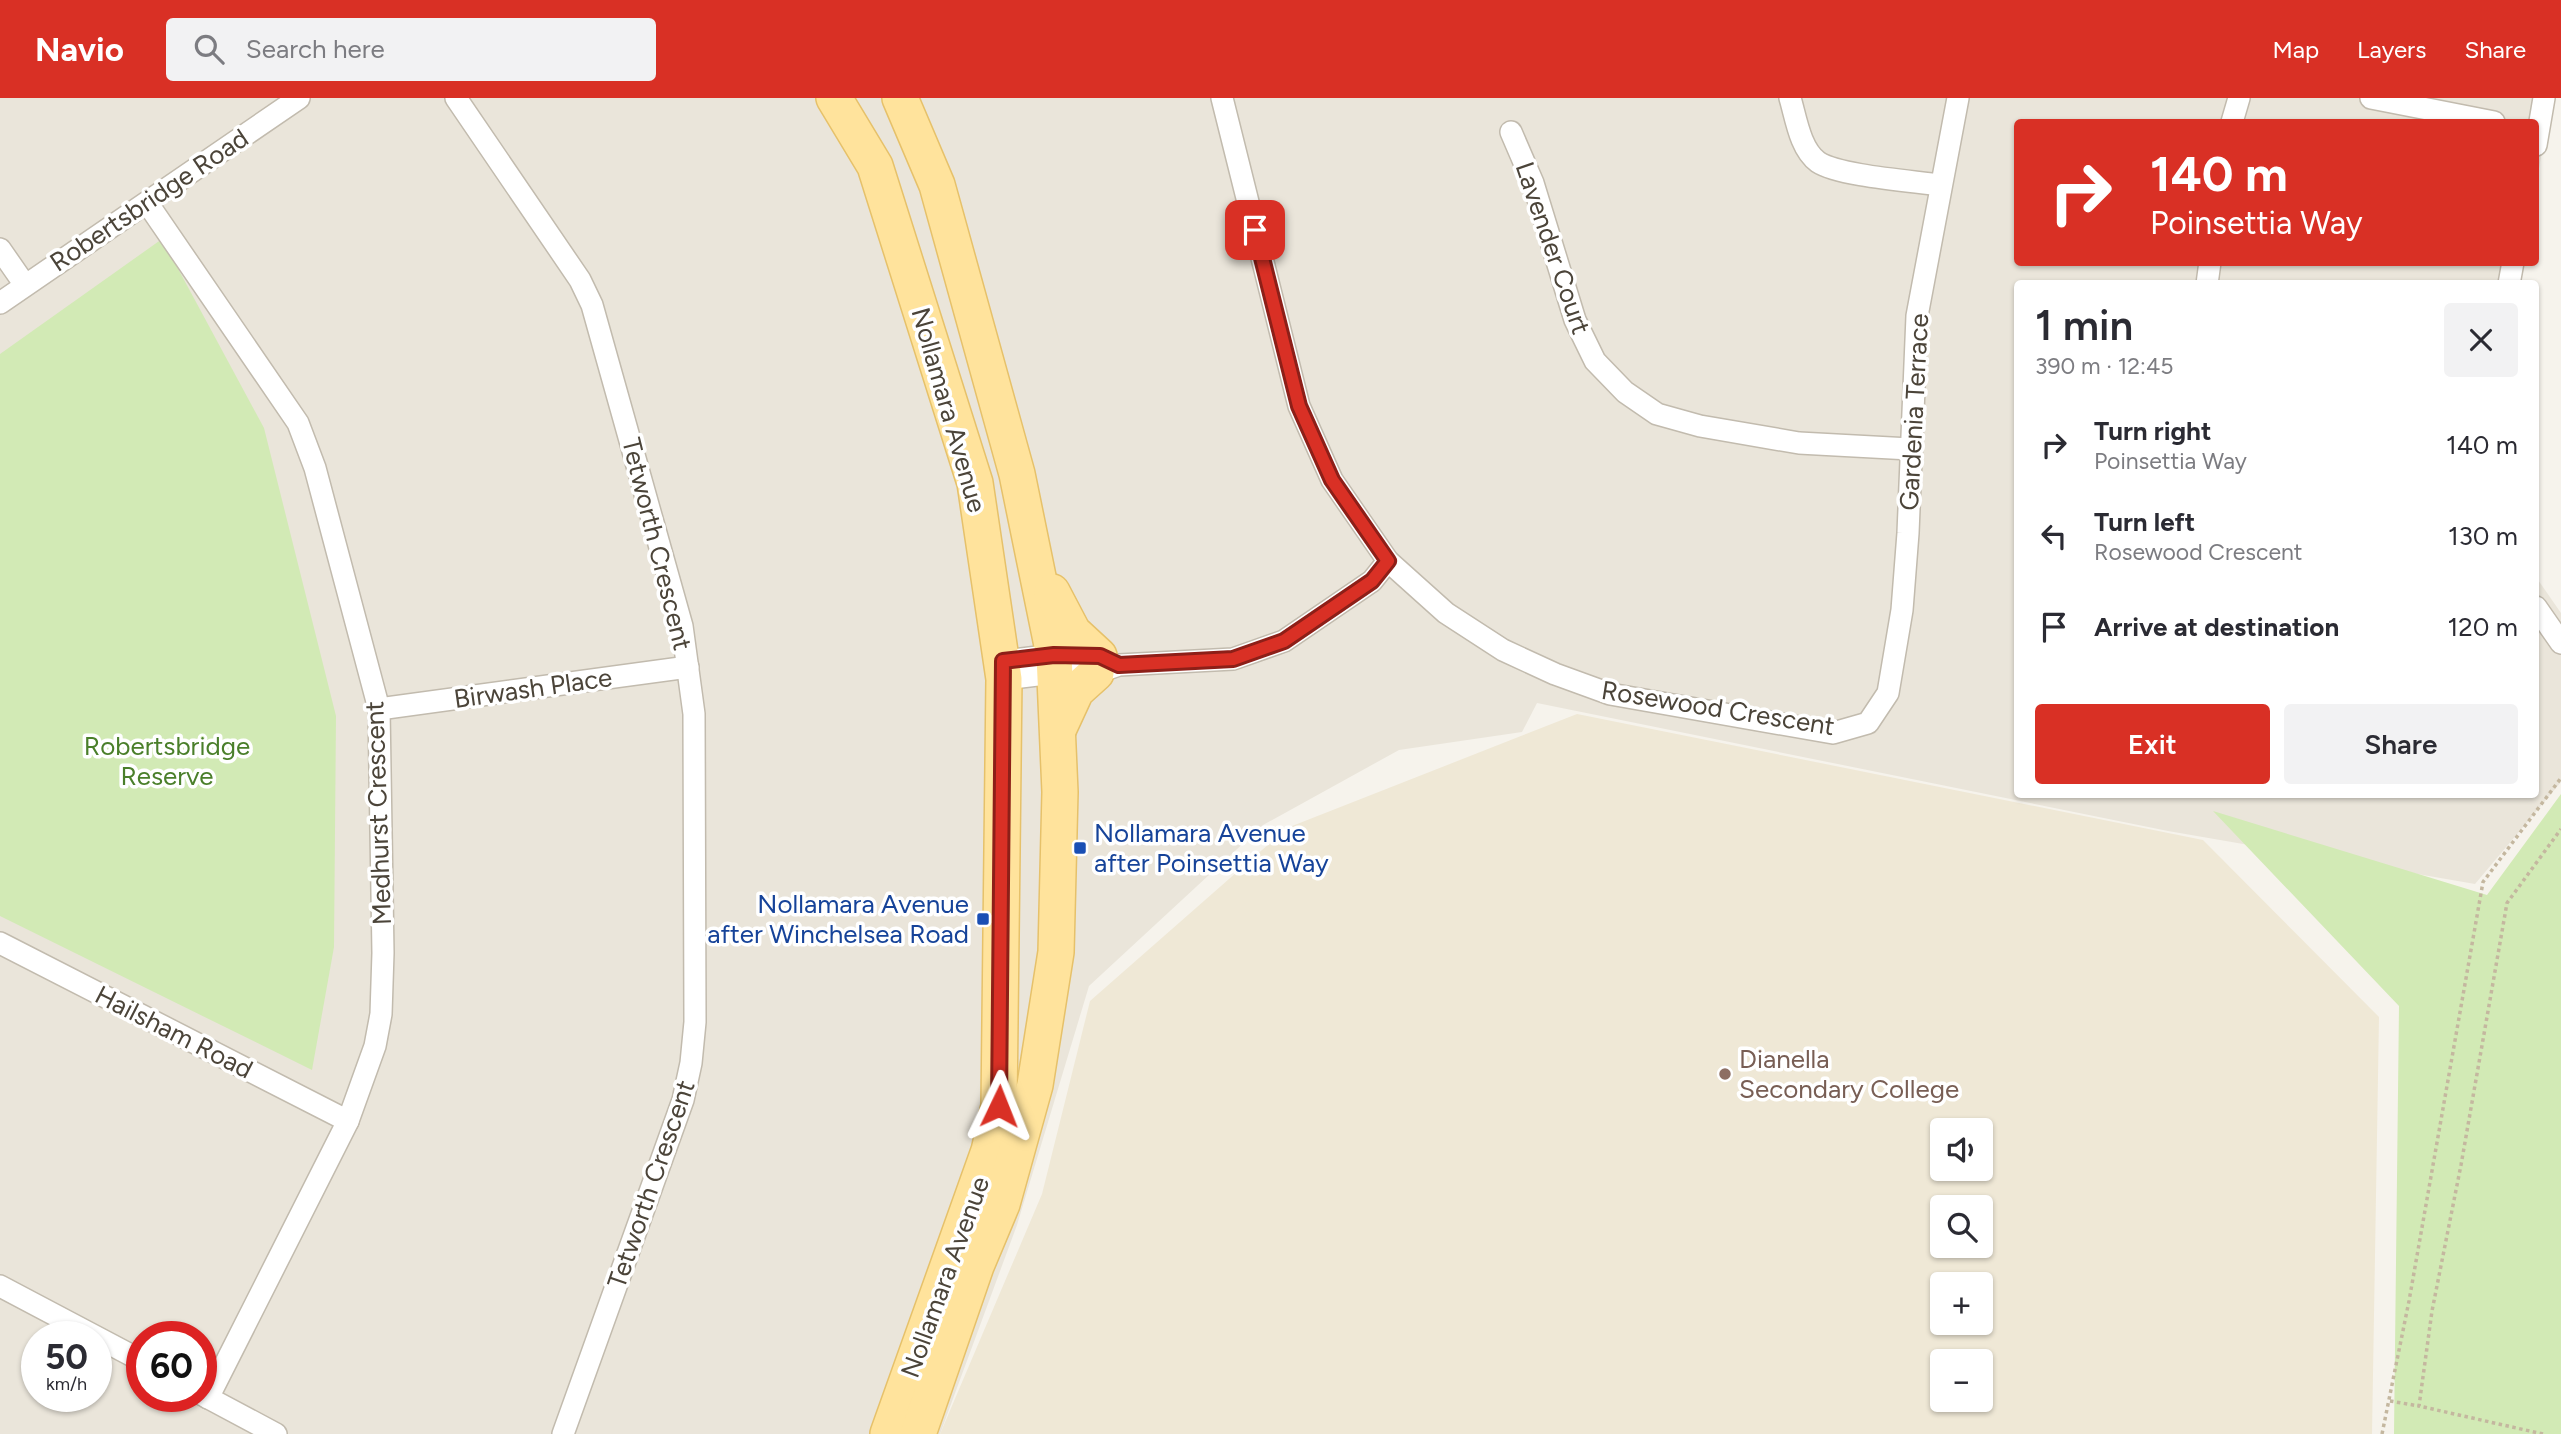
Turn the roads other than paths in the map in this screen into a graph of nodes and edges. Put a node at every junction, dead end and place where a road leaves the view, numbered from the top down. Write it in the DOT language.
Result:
graph roads {
  1 [pos="299,98"];
  2 [pos="457,98"];
  3 [pos="834,98"];
  4 [pos="900,98"];
  5 [pos="1222,98"];
  6 [pos="1790,98"];
  7 [pos="1958,98"];
  8 [pos="2239,98"];
  9 [pos="2371,98"];
  10 [pos="2544,98"];
  11 [pos="2233,119"];
  12 [pos="2479,119"];
  13 [pos="2539,125"];
  14 [pos="1511,132"];
  15 [pos="1940,185"];
  16 [pos="148,204"];
  17 [pos="0,249"];
  18 [pos="25,285"];
  19 [pos="0,303"];
  20 [pos="1910,449"];
  21 [pos="1034,559"];
  22 [pos="1388,561"];
  23 [pos="2539,611"];
  24 [pos="2561,643"];
  25 [pos="1054,664"];
  26 [pos="1105,665"];
  27 [pos="688,667"];
  28 [pos="1004,670"];
  29 [pos="379,709"];
  30 [pos="1868,723"];
  31 [pos="1057,732"];
  32 [pos="1057,929"];
  33 [pos="0,943"];
  34 [pos="1001,1025"];
  35 [pos="348,1121"];
  36 [pos="0,1286"];
  37 [pos="126,1353"];
  38 [pos="217,1373"];
  39 [pos="217,1403"];
  40 [pos="270,1433"];
  41 [pos="563,1434"];
  42 [pos="888,1434"];
  43 [pos="918,1434"];
  1 -- 16 [label="street, Robertsbridge Road"];
  2 -- 27 [label="street, Tetworth Crescent"];
  3 -- 28 [label="main road, Nollamara Avenue"];
  4 -- 21 [label="main road, Nollamara Avenue"];
  5 -- 22 [label="street, Rosewood Crescent"];
  6 -- 15 [label="street"];
  7 -- 15 [label="street, Gardenia Terrace"];
  8 -- 11 [label="street"];
  9 -- 12 [label="street"];
  10 -- 13 [label="street"];
  14 -- 20 [label="street, Lavender Court"];
  15 -- 20 [label="street, Gardenia Terrace"];
  16 -- 18 [label="street, Robertsbridge Road"];
  16 -- 29 [label="street, Medhurst Crescent"];
  17 -- 18 [label="street"];
  18 -- 19 [label="street, Robertsbridge Road"];
  20 -- 30 [label="street, Gardenia Terrace"];
  21 -- 25 [label="main road, Nollamara Avenue"];
  21 -- 26 [label="main road"];
  22 -- 26 [label="street"];
  22 -- 30 [label="street, Rosewood Crescent"];
  23 -- 24 [label="street"];
  25 -- 26 [label="street"];
  25 -- 28 [label="street"];
  25 -- 31 [label="main road, Nollamara Avenue"];
  26 -- 31 [label="main road"];
  27 -- 29 [label="street, Birwash Place"];
  27 -- 41 [label="street, Tetworth Crescent"];
  28 -- 34 [label="main road, Nollamara Avenue"];
  29 -- 35 [label="street, Medhurst Crescent"];
  31 -- 32 [label="main road, Nollamara Avenue"];
  32 -- 34 [label="main road"];
  32 -- 43 [label="main road, Nollamara Avenue"];
  33 -- 35 [label="street, Hailsham Road"];
  34 -- 42 [label="main road, Nollamara Avenue"];
  35 -- 38 [label="street, Medhurst Crescent"];
  36 -- 37 [label="street"];
  39 -- 40 [label="street"];
}
